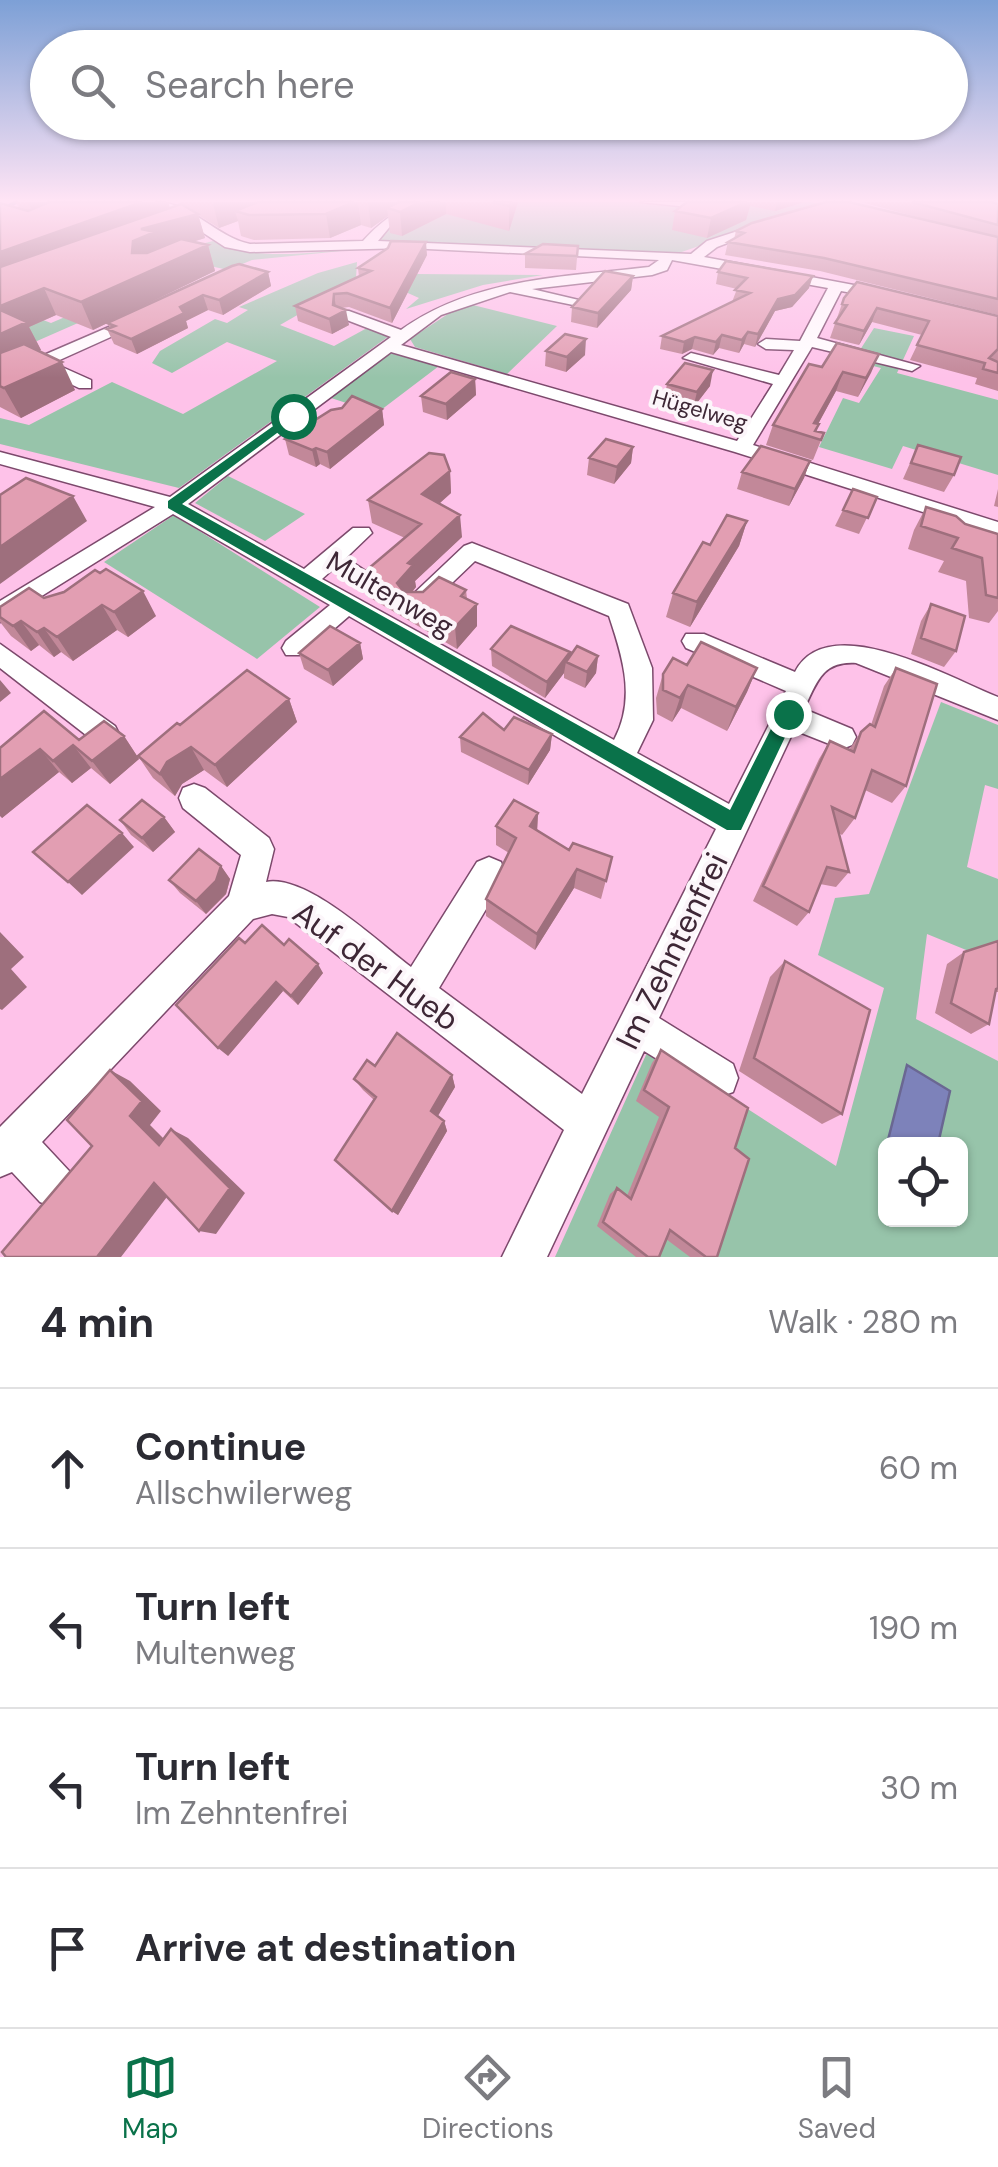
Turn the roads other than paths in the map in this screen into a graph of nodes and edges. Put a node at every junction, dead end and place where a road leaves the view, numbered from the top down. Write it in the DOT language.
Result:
graph roads {
  1 [pos="291,261"];
  2 [pos="666,261"];
  3 [pos="740,261"];
  4 [pos="253,264"];
  5 [pos="838,284"];
  6 [pos="506,288"];
  7 [pos="905,299"];
  8 [pos="578,304"];
  9 [pos="151,312"];
  10 [pos="344,314"];
  11 [pos="395,341"];
  12 [pos="766,344"];
  13 [pos="806,344"];
  14 [pos="691,358"];
  15 [pos="39,363"];
  16 [pos="912,366"];
  17 [pos="712,371"];
  18 [pos="0,380"];
  19 [pos="86,384"];
  20 [pos="781,384"];
  21 [pos="307,406"];
  22 [pos="337,418"];
  23 [pos="252,446"];
  24 [pos="742,448"];
  25 [pos="276,456"];
  26 [pos="0,458"];
  27 [pos="172,504"];
  28 [pos="998,529"];
  29 [pos="361,533"];
  30 [pos="331,558"];
  31 [pos="306,580"];
  32 [pos="367,580"];
  33 [pos="347,604"];
  34 [pos="416,604"];
  35 [pos="0,613"];
  36 [pos="696,641"];
  37 [pos="295,648"];
  38 [pos="0,654"];
  39 [pos="795,700"];
  40 [pos="998,709"];
  41 [pos="105,734"];
  42 [pos="842,737"];
  43 [pos="620,758"];
  44 [pos="194,798"];
  45 [pos="734,823"];
  46 [pos="488,873"];
  47 [pos="242,906"];
  48 [pos="415,993"];
  49 [pos="637,1025"];
  50 [pos="719,1078"];
  51 [pos="589,1124"];
  52 [pos="7,1149"];
  53 [pos="55,1187"];
  54 [pos="524,1257"];
  1 -- 4 [label="street"];
  2 -- 6 [label="street"];
  3 -- 5 [label="street"];
  5 -- 7 [label="street"];
  5 -- 13 [label="street"];
  6 -- 8 [label="street"];
  6 -- 11 [label="street"];
  9 -- 15 [label="street"];
  10 -- 11 [label="street, Hügelweg"];
  11 -- 21 [label="street"];
  11 -- 24 [label="street, Hügelweg"];
  12 -- 13 [label="street"];
  13 -- 16 [label="street"];
  13 -- 20 [label="street"];
  14 -- 20 [label="street"];
  15 -- 18 [label="street"];
  15 -- 19 [label="street"];
  17 -- 20 [label="street"];
  20 -- 24 [label="street"];
  21 -- 22 [label="street"];
  21 -- 23 [label="street"];
  23 -- 25 [label="street"];
  23 -- 27 [label="street"];
  24 -- 28 [label="street, Hügelweg"];
  26 -- 27 [label="street, Multenweg"];
  27 -- 31 [label="street, Multenweg"];
  27 -- 35 [label="street"];
  29 -- 30 [label="street"];
  30 -- 31 [label="street"];
  30 -- 32 [label="street"];
  31 -- 33 [label="street, Multenweg"];
  33 -- 37 [label="street"];
  33 -- 43 [label="street, Multenweg"];
  34 -- 43 [label="street"];
  36 -- 39 [label="street"];
  38 -- 41 [label="street"];
  39 -- 40 [label="street, Im Zehntenfrei"];
  39 -- 42 [label="street"];
  39 -- 45 [label="street, Im Zehntenfrei"];
  43 -- 45 [label="street, Multenweg"];
  44 -- 47 [label="street"];
  45 -- 49 [label="street, Im Zehntenfrei"];
  46 -- 48 [label="street"];
  47 -- 48 [label="street, Auf der Hueb"];
  47 -- 52 [label="street"];
  48 -- 51 [label="street, Auf der Hueb"];
  49 -- 50 [label="street"];
  49 -- 51 [label="street, Im Zehntenfrei"];
  51 -- 54 [label="street, Im Zehntenfrei"];
  52 -- 53 [label="street"];
}
